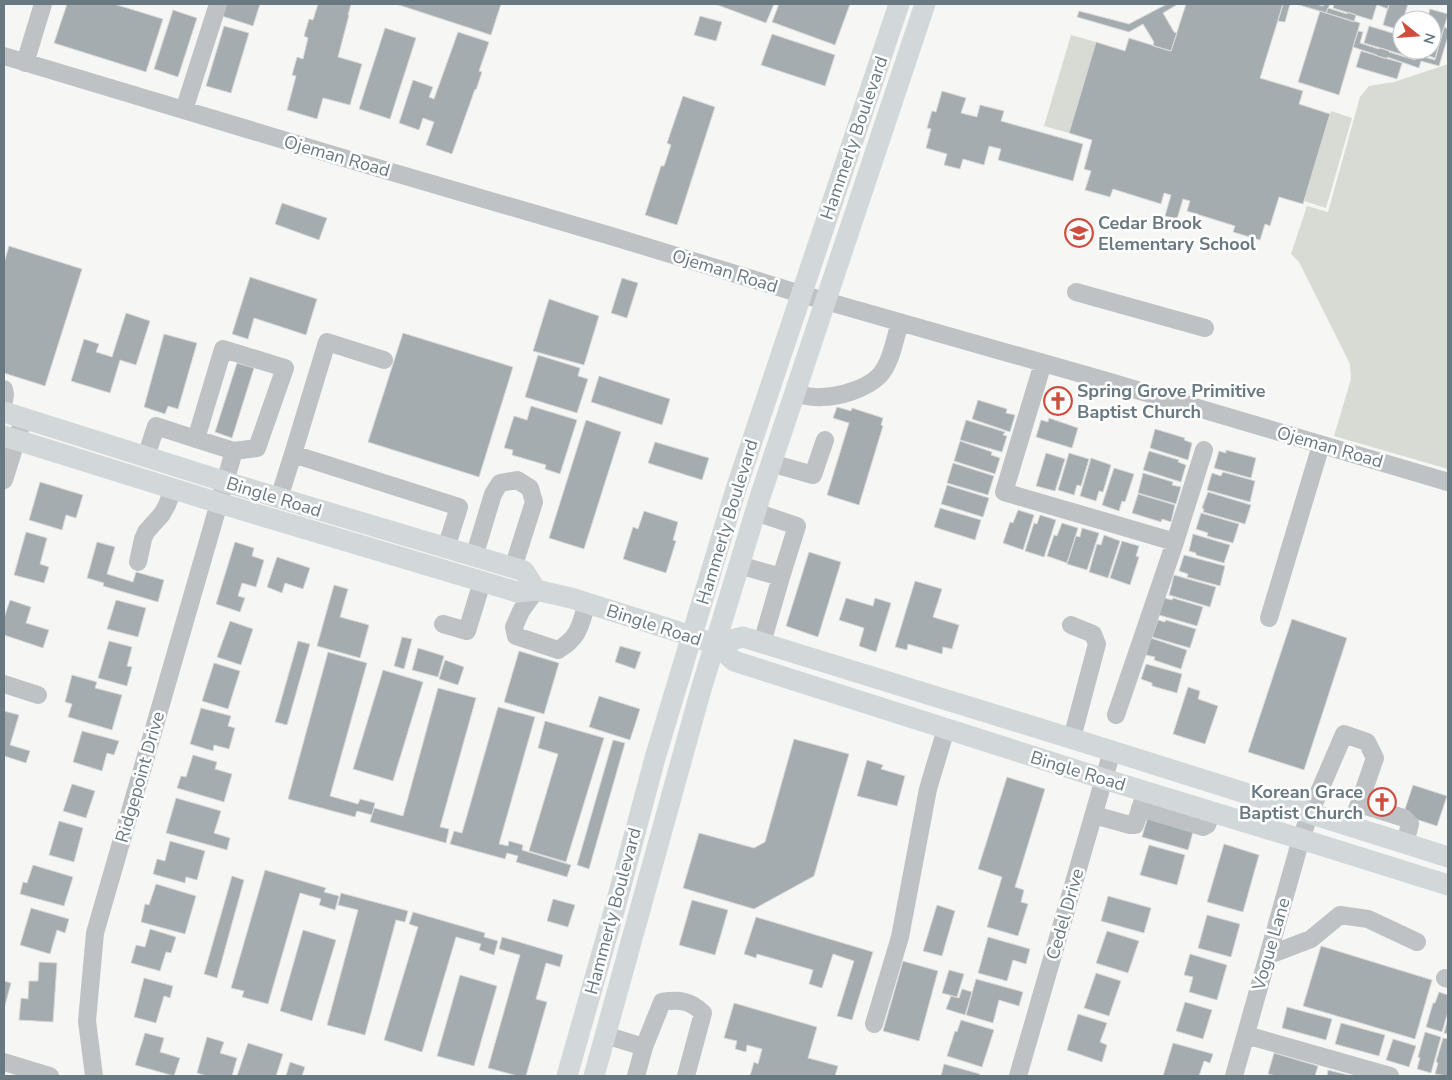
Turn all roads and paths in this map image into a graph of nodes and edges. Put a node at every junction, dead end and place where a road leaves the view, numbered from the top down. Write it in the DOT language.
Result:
graph roads {
  1 [pos="44,4"];
  2 [pos="218,4"];
  3 [pos="899,4"];
  4 [pos="925,4"];
  5 [pos="4,56"];
  6 [pos="25,63"];
  7 [pos="184,110"];
  8 [pos="1076,292"];
  9 [pos="801,294"];
  10 [pos="826,301"];
  11 [pos="900,322"];
  12 [pos="1205,328"];
  13 [pos="384,360"];
  14 [pos="1043,363"];
  15 [pos="4,389"];
  16 [pos="794,394"];
  17 [pos="4,401"];
  18 [pos="13,415"];
  19 [pos="10,438"];
  20 [pos="196,439"];
  21 [pos="825,440"];
  22 [pos="1321,445"];
  23 [pos="1204,450"];
  24 [pos="234,451"];
  25 [pos="293,454"];
  26 [pos="146,457"];
  27 [pos="771,463"];
  28 [pos="4,480"];
  29 [pos="226,482"];
  30 [pos="1448,482"];
  31 [pos="173,489"];
  32 [pos="279,498"];
  33 [pos="219,503"];
  34 [pos="755,512"];
  35 [pos="1175,542"];
  36 [pos="459,552"];
  37 [pos="138,562"];
  38 [pos="739,565"];
  39 [pos="513,568"];
  40 [pos="451,573"];
  41 [pos="781,577"];
  42 [pos="482,582"];
  43 [pos="536,590"];
  44 [pos="587,603"];
  45 [pos="1269,618"];
  46 [pos="443,624"];
  47 [pos="1070,625"];
  48 [pos="692,636"];
  49 [pos="762,643"];
  50 [pos="715,644"];
  51 [pos="4,684"];
  52 [pos="932,695"];
  53 [pos="38,696"];
  54 [pos="1116,716"];
  55 [pos="925,722"];
  56 [pos="946,729"];
  57 [pos="1072,738"];
  58 [pos="1112,751"];
  59 [pos="1104,780"];
  60 [pos="1143,800"];
  61 [pos="1359,804"];
  62 [pos="1310,813"];
  63 [pos="1094,815"];
  64 [pos="1350,826"];
  65 [pos="1301,839"];
  66 [pos="1405,843"];
  67 [pos="1448,857"];
  68 [pos="1448,885"];
  69 [pos="1417,942"];
  70 [pos="604,948"];
  71 [pos="628,954"];
  72 [pos="1268,955"];
  73 [pos="874,1024"];
  74 [pos="605,1035"];
  75 [pos="1246,1035"];
  76 [pos="644,1048"];
  77 [pos="4,1062"];
  78 [pos="50,1076"];
  79 [pos="94,1076"];
  80 [pos="567,1076"];
  81 [pos="594,1076"];
  82 [pos="636,1076"];
  83 [pos="686,1076"];
  84 [pos="1018,1076"];
  85 [pos="1234,1076"];
  86 [pos="1390,1076"];
  1 -- 6 [label="street"];
  2 -- 7 [label="street"];
  3 -- 9 [label="main road, Hammerly Boulevard"];
  4 -- 10 [label="main road, Hammerly Boulevard"];
  5 -- 6 [label="street, Ojeman Road"];
  6 -- 7 [label="street, Ojeman Road"];
  7 -- 9 [label="street, Ojeman Road"];
  8 -- 12 [label="street"];
  9 -- 10 [label="street, Ojeman Road"];
  9 -- 48 [label="main road, Hammerly Boulevard"];
  10 -- 11 [label="street, Ojeman Road"];
  10 -- 16 [label="main road, Hammerly Boulevard"];
  11 -- 14 [label="street, Ojeman Road"];
  11 -- 16 [label="street"];
  13 -- 25 [label="street"];
  14 -- 22 [label="street, Ojeman Road"];
  14 -- 35 [label="street"];
  15 -- 17 [label="street"];
  16 -- 27 [label="main road, Hammerly Boulevard"];
  18 -- 19 [label="street"];
  18 -- 26 [label="main road, Bingle Road"];
  19 -- 28 [label="street"];
  19 -- 31 [label="main road, Bingle Road"];
  20 -- 24 [label="street"];
  20 -- 24 [label="street"];
  20 -- 26 [label="street"];
  21 -- 27 [label="street"];
  22 -- 30 [label="street, Ojeman Road"];
  22 -- 45 [label="street"];
  23 -- 35 [label="street"];
  24 -- 29 [label="street, Ridgepoint Drive"];
  25 -- 32 [label="street"];
  25 -- 36 [label="street"];
  26 -- 29 [label="main road, Bingle Road"];
  27 -- 34 [label="main road, Hammerly Boulevard"];
  29 -- 32 [label="main road, Bingle Road"];
  29 -- 33 [label="street, Ridgepoint Drive"];
  31 -- 33 [label="main road, Bingle Road"];
  31 -- 37 [label="street"];
  32 -- 36 [label="main road, Bingle Road"];
  33 -- 40 [label="main road, Bingle Road"];
  33 -- 79 [label="street, Ridgepoint Drive"];
  34 -- 38 [label="main road, Hammerly Boulevard"];
  34 -- 41 [label="street"];
  35 -- 54 [label="street"];
  36 -- 39 [label="main road, Bingle Road"];
  36 -- 39 [label="street"];
  36 -- 40 [label="main road"];
  38 -- 41 [label="street"];
  38 -- 50 [label="main road, Hammerly Boulevard"];
  39 -- 43 [label="main road, Bingle Road"];
  40 -- 42 [label="main road, Bingle Road"];
  41 -- 49 [label="street"];
  42 -- 43 [label="main road, Bingle Road"];
  42 -- 46 [label="street"];
  43 -- 44 [label="main road, Bingle Road"];
  43 -- 44 [label="street"];
  44 -- 48 [label="main road, Bingle Road"];
  47 -- 57 [label="street"];
  48 -- 50 [label="main road, Bingle Road"];
  48 -- 70 [label="main road, Hammerly Boulevard"];
  49 -- 50 [label="main road, Bingle Road"];
  49 -- 52 [label="main road, Bingle Road"];
  50 -- 55 [label="main road, Bingle Road"];
  50 -- 71 [label="main road, Hammerly Boulevard"];
  51 -- 53 [label="street"];
  52 -- 55 [label="main road"];
  52 -- 57 [label="main road, Bingle Road"];
  55 -- 56 [label="main road, Bingle Road"];
  56 -- 59 [label="main road, Bingle Road"];
  56 -- 73 [label="street"];
  57 -- 58 [label="main road, Bingle Road"];
  58 -- 59 [label="street, Cedel Drive"];
  58 -- 62 [label="main road, Bingle Road"];
  59 -- 60 [label="main road, Bingle Road"];
  59 -- 63 [label="street, Cedel Drive"];
  60 -- 63 [label="street"];
  60 -- 65 [label="main road, Bingle Road"];
  61 -- 62 [label="street, Vogue Lane"];
  61 -- 64 [label="street"];
  61 -- 66 [label="street"];
  62 -- 64 [label="main road, Bingle Road"];
  62 -- 65 [label="street, Vogue Lane"];
  63 -- 84 [label="street, Cedel Drive"];
  64 -- 66 [label="main road, Bingle Road"];
  65 -- 68 [label="main road, Bingle Road"];
  65 -- 72 [label="street, Vogue Lane"];
  66 -- 67 [label="main road, Bingle Road"];
  69 -- 72 [label="street"];
  70 -- 71 [label="main road"];
  70 -- 80 [label="main road, Hammerly Boulevard"];
  71 -- 74 [label="main road, Hammerly Boulevard"];
  72 -- 75 [label="street, Vogue Lane"];
  74 -- 76 [label="street"];
  74 -- 81 [label="main road, Hammerly Boulevard"];
  75 -- 85 [label="street, Vogue Lane"];
  75 -- 86 [label="street"];
  76 -- 82 [label="street"];
  76 -- 83 [label="street"];
  77 -- 78 [label="street"];
}
